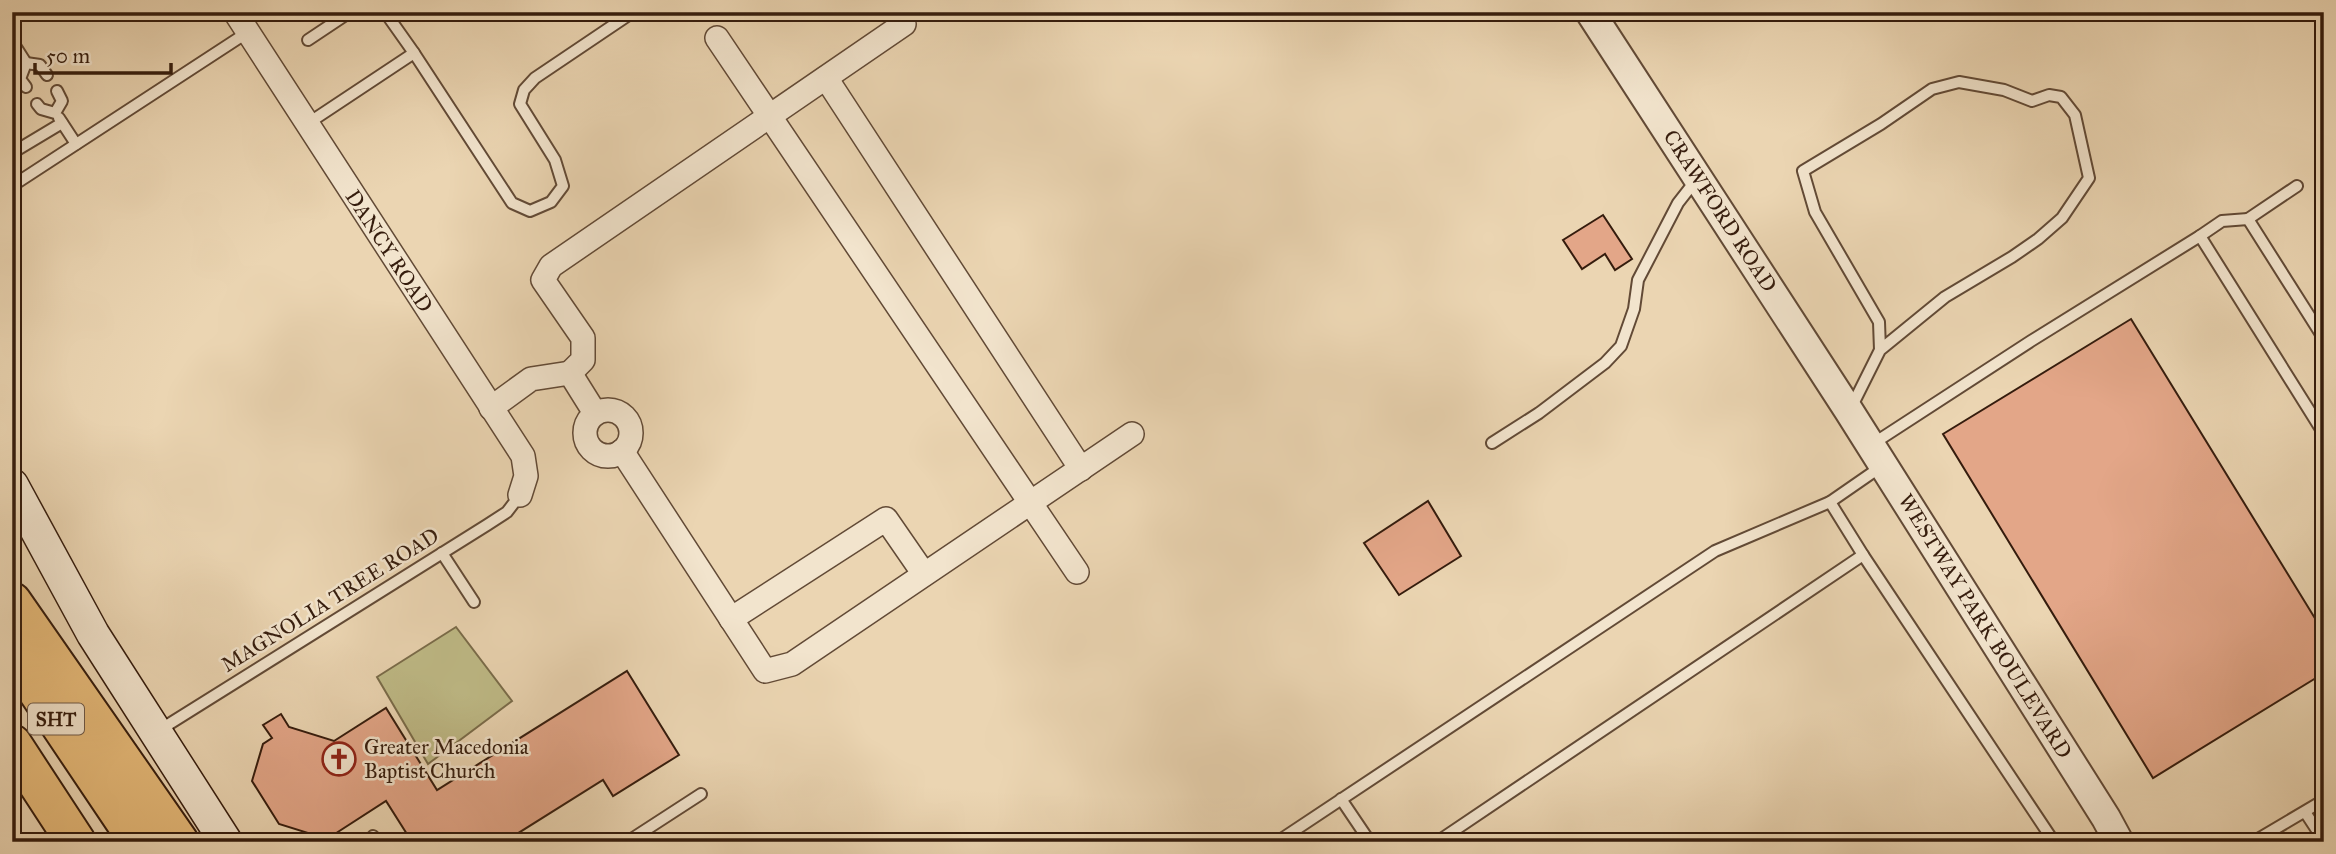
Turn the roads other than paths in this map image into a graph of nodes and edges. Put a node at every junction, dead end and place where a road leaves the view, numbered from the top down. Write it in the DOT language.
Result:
graph roads {
  1 [pos="235,12"];
  2 [pos="350,12"];
  3 [pos="385,12"];
  4 [pos="633,12"];
  5 [pos="1590,12"];
  6 [pos="900,18"];
  7 [pos="248,32"];
  8 [pos="718,38"];
  9 [pos="308,40"];
  10 [pos="12,41"];
  11 [pos="414,53"];
  12 [pos="26,64"];
  13 [pos="47,75"];
  14 [pos="826,78"];
  15 [pos="12,89"];
  16 [pos="57,91"];
  17 [pos="37,104"];
  18 [pos="55,113"];
  19 [pos="770,116"];
  20 [pos="62,123"];
  21 [pos="307,124"];
  22 [pos="76,144"];
  23 [pos="12,153"];
  24 [pos="1698,178"];
  25 [pos="12,186"];
  26 [pos="2297,186"];
  27 [pos="2248,219"];
  28 [pos="2200,236"];
  29 [pos="2324,339"];
  30 [pos="1880,350"];
  31 [pos="570,373"];
  32 [pos="491,408"];
  33 [pos="1849,411"];
  34 [pos="595,413"];
  35 [pos="2320,421"];
  36 [pos="1132,434"];
  37 [pos="2324,434"];
  38 [pos="1492,443"];
  39 [pos="622,451"];
  40 [pos="1877,455"];
  41 [pos="1081,469"];
  42 [pos="12,485"];
  43 [pos="520,495"];
  44 [pos="1830,502"];
  45 [pos="1030,503"];
  46 [pos="442,553"];
  47 [pos="1863,555"];
  48 [pos="1077,572"];
  49 [pos="924,575"];
  50 [pos="474,602"];
  51 [pos="12,603"];
  52 [pos="731,619"];
  53 [pos="12,653"];
  54 [pos="155,733"];
  55 [pos="12,744"];
  56 [pos="701,794"];
  57 [pos="1341,799"];
  58 [pos="2324,800"];
  59 [pos="2305,812"];
  60 [pos="2324,841"];
  61 [pos="76,842"];
  62 [pos="139,842"];
  63 [pos="179,842"];
  64 [pos="226,842"];
  65 [pos="627,842"];
  66 [pos="1277,842"];
  67 [pos="1370,842"];
  68 [pos="1437,842"];
  69 [pos="2054,842"];
  70 [pos="2119,842"];
  71 [pos="2253,842"];
  1 -- 7 [label="street, DANCY ROAD"];
  2 -- 9 [label="lane"];
  3 -- 11 [label="lane"];
  4 -- 11 [label="lane"];
  5 -- 24 [label="street, CRAWFORD ROAD"];
  6 -- 14 [label="street"];
  7 -- 21 [label="street, DANCY ROAD"];
  7 -- 22 [label="lane"];
  8 -- 19 [label="street"];
  10 -- 12 [label="lane"];
  11 -- 21 [label="lane"];
  12 -- 13 [label="lane"];
  12 -- 15 [label="lane"];
  14 -- 19 [label="street"];
  14 -- 41 [label="street"];
  16 -- 18 [label="lane"];
  17 -- 18 [label="lane"];
  18 -- 20 [label="lane"];
  19 -- 31 [label="street"];
  19 -- 45 [label="street"];
  20 -- 22 [label="lane"];
  20 -- 23 [label="lane"];
  21 -- 32 [label="street, DANCY ROAD"];
  22 -- 25 [label="lane"];
  24 -- 33 [label="street, CRAWFORD ROAD"];
  24 -- 38 [label="lane"];
  26 -- 27 [label="lane"];
  27 -- 28 [label="lane"];
  27 -- 29 [label="lane"];
  28 -- 35 [label="lane"];
  28 -- 40 [label="lane"];
  30 -- 30 [label="lane"];
  30 -- 33 [label="lane"];
  31 -- 32 [label="street"];
  31 -- 34 [label="street"];
  32 -- 43 [label="street, DANCY ROAD"];
  33 -- 40 [label="street, WESTWAY PARK BOULEVARD"];
  34 -- 39 [label="street"];
  34 -- 39 [label="street"];
  35 -- 37 [label="lane"];
  36 -- 41 [label="street"];
  39 -- 52 [label="street"];
  40 -- 44 [label="lane"];
  40 -- 70 [label="street, WESTWAY PARK BOULEVARD"];
  41 -- 45 [label="street"];
  42 -- 54 [label="main road"];
  43 -- 46 [label="lane, MAGNOLIA TREE ROAD"];
  44 -- 47 [label="lane"];
  44 -- 57 [label="lane"];
  45 -- 48 [label="street"];
  45 -- 49 [label="street"];
  46 -- 50 [label="lane"];
  46 -- 54 [label="lane, MAGNOLIA TREE ROAD"];
  47 -- 68 [label="lane"];
  47 -- 69 [label="lane"];
  49 -- 52 [label="street"];
  49 -- 52 [label="street"];
  51 -- 63 [label="highway"];
  53 -- 62 [label="highway, SHT"];
  54 -- 64 [label="main road"];
  55 -- 61 [label="highway, SHT"];
  56 -- 65 [label="lane"];
  57 -- 66 [label="lane"];
  57 -- 67 [label="lane"];
  58 -- 59 [label="lane"];
  59 -- 60 [label="lane"];
  59 -- 71 [label="lane"];
}
